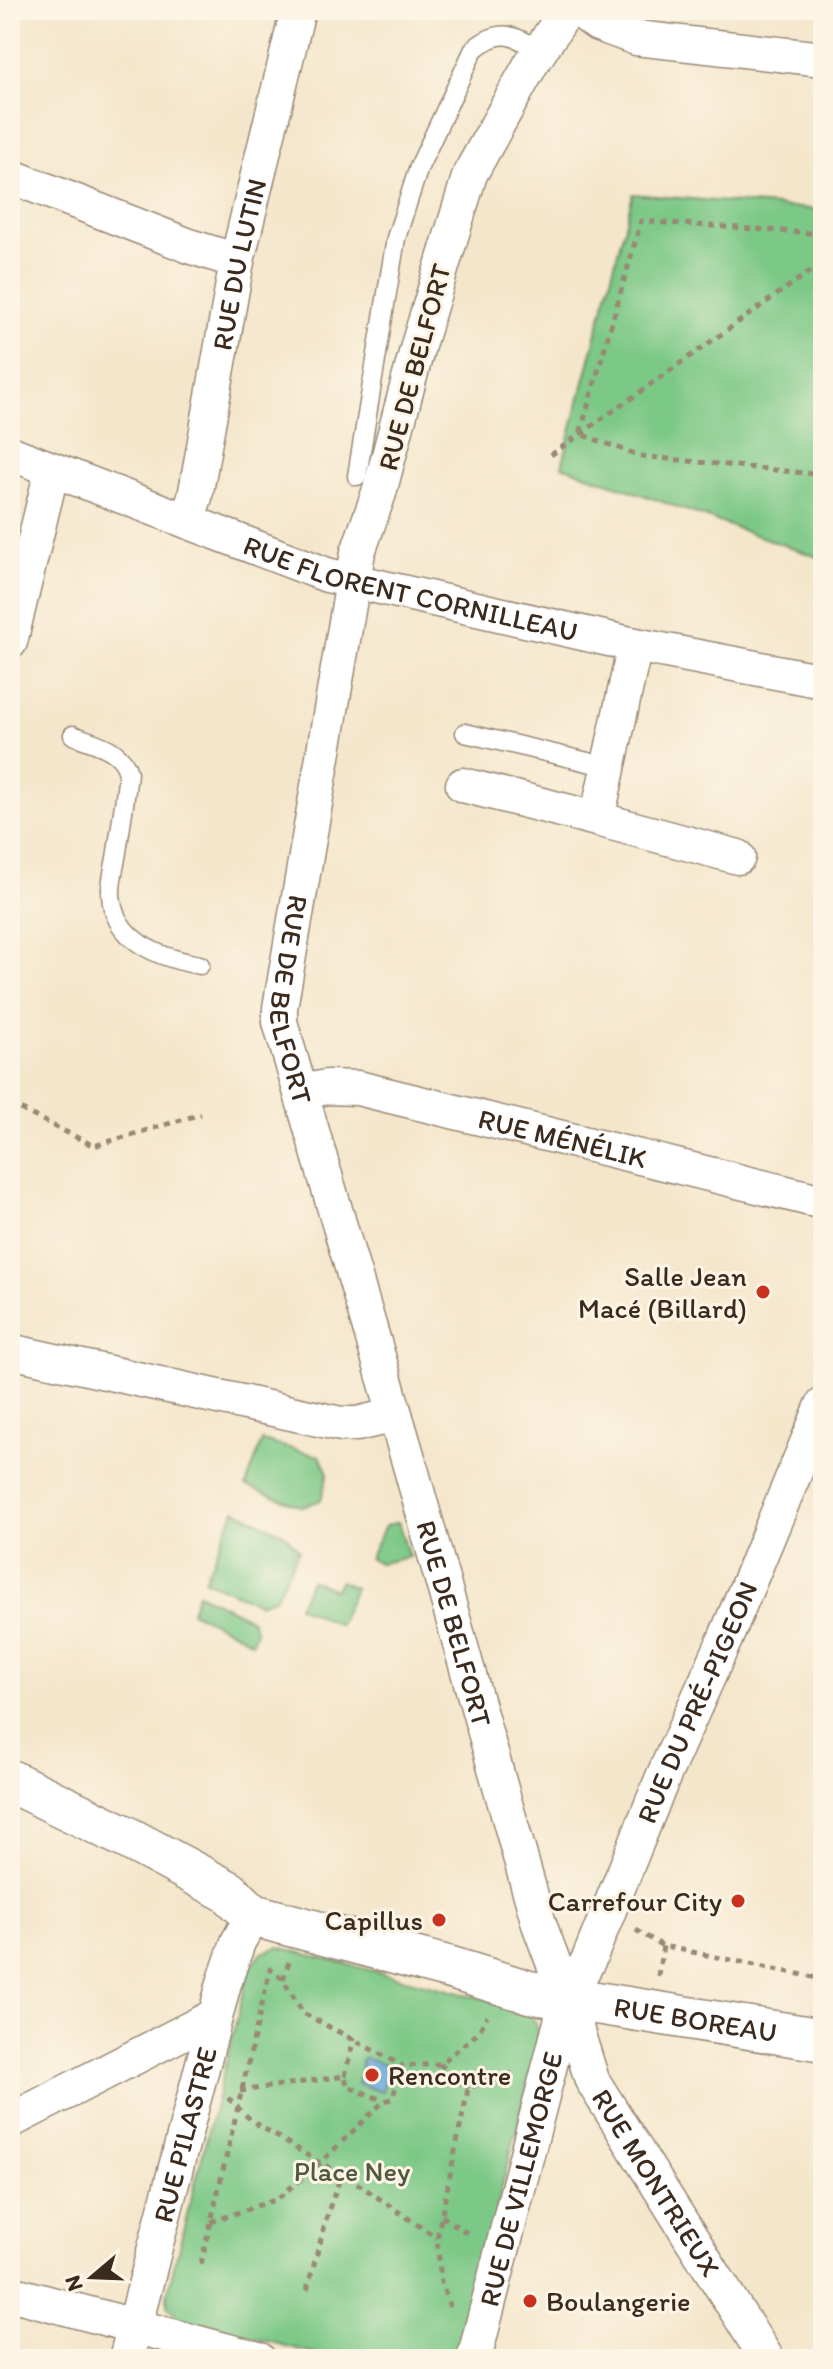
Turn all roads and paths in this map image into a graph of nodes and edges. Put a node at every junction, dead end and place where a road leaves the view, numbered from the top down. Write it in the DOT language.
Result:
graph roads {
  1 [pos="298,10"];
  2 [pos="567,10"];
  3 [pos="579,10"];
  4 [pos="541,51"];
  5 [pos="823,59"];
  6 [pos="10,176"];
  7 [pos="823,234"];
  8 [pos="237,261"];
  9 [pos="823,262"];
  10 [pos="580,434"];
  11 [pos="10,453"];
  12 [pos="551,455"];
  13 [pos="52,470"];
  14 [pos="823,475"];
  15 [pos="357,476"];
  16 [pos="187,521"];
  17 [pos="354,581"];
  18 [pos="10,642"];
  19 [pos="635,645"];
  20 [pos="823,681"];
  21 [pos="465,733"];
  22 [pos="73,735"];
  23 [pos="609,767"];
  24 [pos="463,785"];
  25 [pos="597,819"];
  26 [pos="738,857"];
  27 [pos="200,965"];
  28 [pos="301,1092"];
  29 [pos="10,1104"];
  30 [pos="201,1114"];
  31 [pos="823,1202"];
  32 [pos="10,1351"];
  33 [pos="823,1405"];
  34 [pos="395,1415"];
  35 [pos="10,1781"];
  36 [pos="253,1915"];
  37 [pos="632,1928"];
  38 [pos="663,1946"];
  39 [pos="291,1957"];
  40 [pos="263,1964"];
  41 [pos="270,1970"];
  42 [pos="283,1979"];
  43 [pos="823,1979"];
  44 [pos="657,1987"];
  45 [pos="567,1999"];
  46 [pos="490,2012"];
  47 [pos="215,2016"];
  48 [pos="354,2038"];
  49 [pos="823,2040"];
  50 [pos="440,2064"];
  51 [pos="403,2066"];
  52 [pos="525,2070"];
  53 [pos="345,2076"];
  54 [pos="468,2089"];
  55 [pos="242,2090"];
  56 [pos="384,2101"];
  57 [pos="238,2107"];
  58 [pos="10,2121"];
  59 [pos="320,2163"];
  60 [pos="342,2173"];
  61 [pos="442,2215"];
  62 [pos="211,2222"];
  63 [pos="437,2238"];
  64 [pos="481,2242"];
  65 [pos="201,2264"];
  66 [pos="307,2290"];
  67 [pos="10,2293"];
  68 [pos="451,2308"];
  69 [pos="130,2343"];
  70 [pos="258,2359"];
  71 [pos="474,2359"];
  72 [pos="767,2359"];
  1 -- 8 [label="street, RUE DU LUTIN"];
  2 -- 4 [label="street, RUE DE BELFORT"];
  3 -- 5 [label="street"];
  4 -- 15 [label="lane"];
  4 -- 17 [label="street, RUE DE BELFORT"];
  6 -- 8 [label="street"];
  7 -- 10 [label="path"];
  8 -- 16 [label="street, RUE DU LUTIN"];
  9 -- 10 [label="path"];
  10 -- 12 [label="path"];
  10 -- 14 [label="path"];
  11 -- 13 [label="street, RUE FLORENT CORNILLEAU"];
  13 -- 16 [label="street, RUE FLORENT CORNILLEAU"];
  13 -- 18 [label="street"];
  16 -- 17 [label="street, RUE FLORENT CORNILLEAU"];
  17 -- 19 [label="street, RUE FLORENT CORNILLEAU"];
  17 -- 28 [label="street, RUE DE BELFORT"];
  19 -- 20 [label="street, RUE FLORENT CORNILLEAU"];
  19 -- 23 [label="street"];
  21 -- 23 [label="lane"];
  22 -- 27 [label="lane"];
  23 -- 25 [label="street"];
  24 -- 25 [label="street"];
  25 -- 26 [label="street"];
  28 -- 31 [label="street, RUE MÉNÉLIK"];
  28 -- 34 [label="street, RUE DE BELFORT"];
  29 -- 30 [label="path"];
  32 -- 34 [label="street"];
  33 -- 45 [label="street, RUE DU PRÉ-PIGEON"];
  34 -- 45 [label="street, RUE DE BELFORT"];
  35 -- 36 [label="street"];
  36 -- 45 [label="street, RUE BOREAU"];
  36 -- 47 [label="street, RUE PILASTRE"];
  37 -- 38 [label="path"];
  38 -- 43 [label="path"];
  38 -- 44 [label="path"];
  39 -- 42 [label="path"];
  40 -- 41 [label="path"];
  41 -- 42 [label="path"];
  41 -- 55 [label="path"];
  42 -- 48 [label="path"];
  45 -- 49 [label="street, RUE BOREAU"];
  45 -- 71 [label="street, RUE DE VILLEMORGE"];
  45 -- 72 [label="street, RUE MONTRIEUX"];
  46 -- 50 [label="path"];
  47 -- 58 [label="street"];
  47 -- 69 [label="street, RUE PILASTRE"];
  48 -- 51 [label="path"];
  48 -- 53 [label="path"];
  50 -- 51 [label="path"];
  50 -- 54 [label="path"];
  51 -- 56 [label="path"];
  52 -- 54 [label="path"];
  53 -- 55 [label="path"];
  53 -- 56 [label="path"];
  54 -- 61 [label="path"];
  55 -- 57 [label="path"];
  55 -- 57 [label="path"];
  56 -- 59 [label="path"];
  57 -- 59 [label="path"];
  57 -- 62 [label="path"];
  59 -- 60 [label="path"];
  59 -- 62 [label="path"];
  60 -- 63 [label="path"];
  60 -- 66 [label="path"];
  61 -- 63 [label="path"];
  61 -- 64 [label="path"];
  62 -- 65 [label="path"];
  63 -- 68 [label="path"];
  67 -- 69 [label="street"];
  69 -- 70 [label="street"];
}
